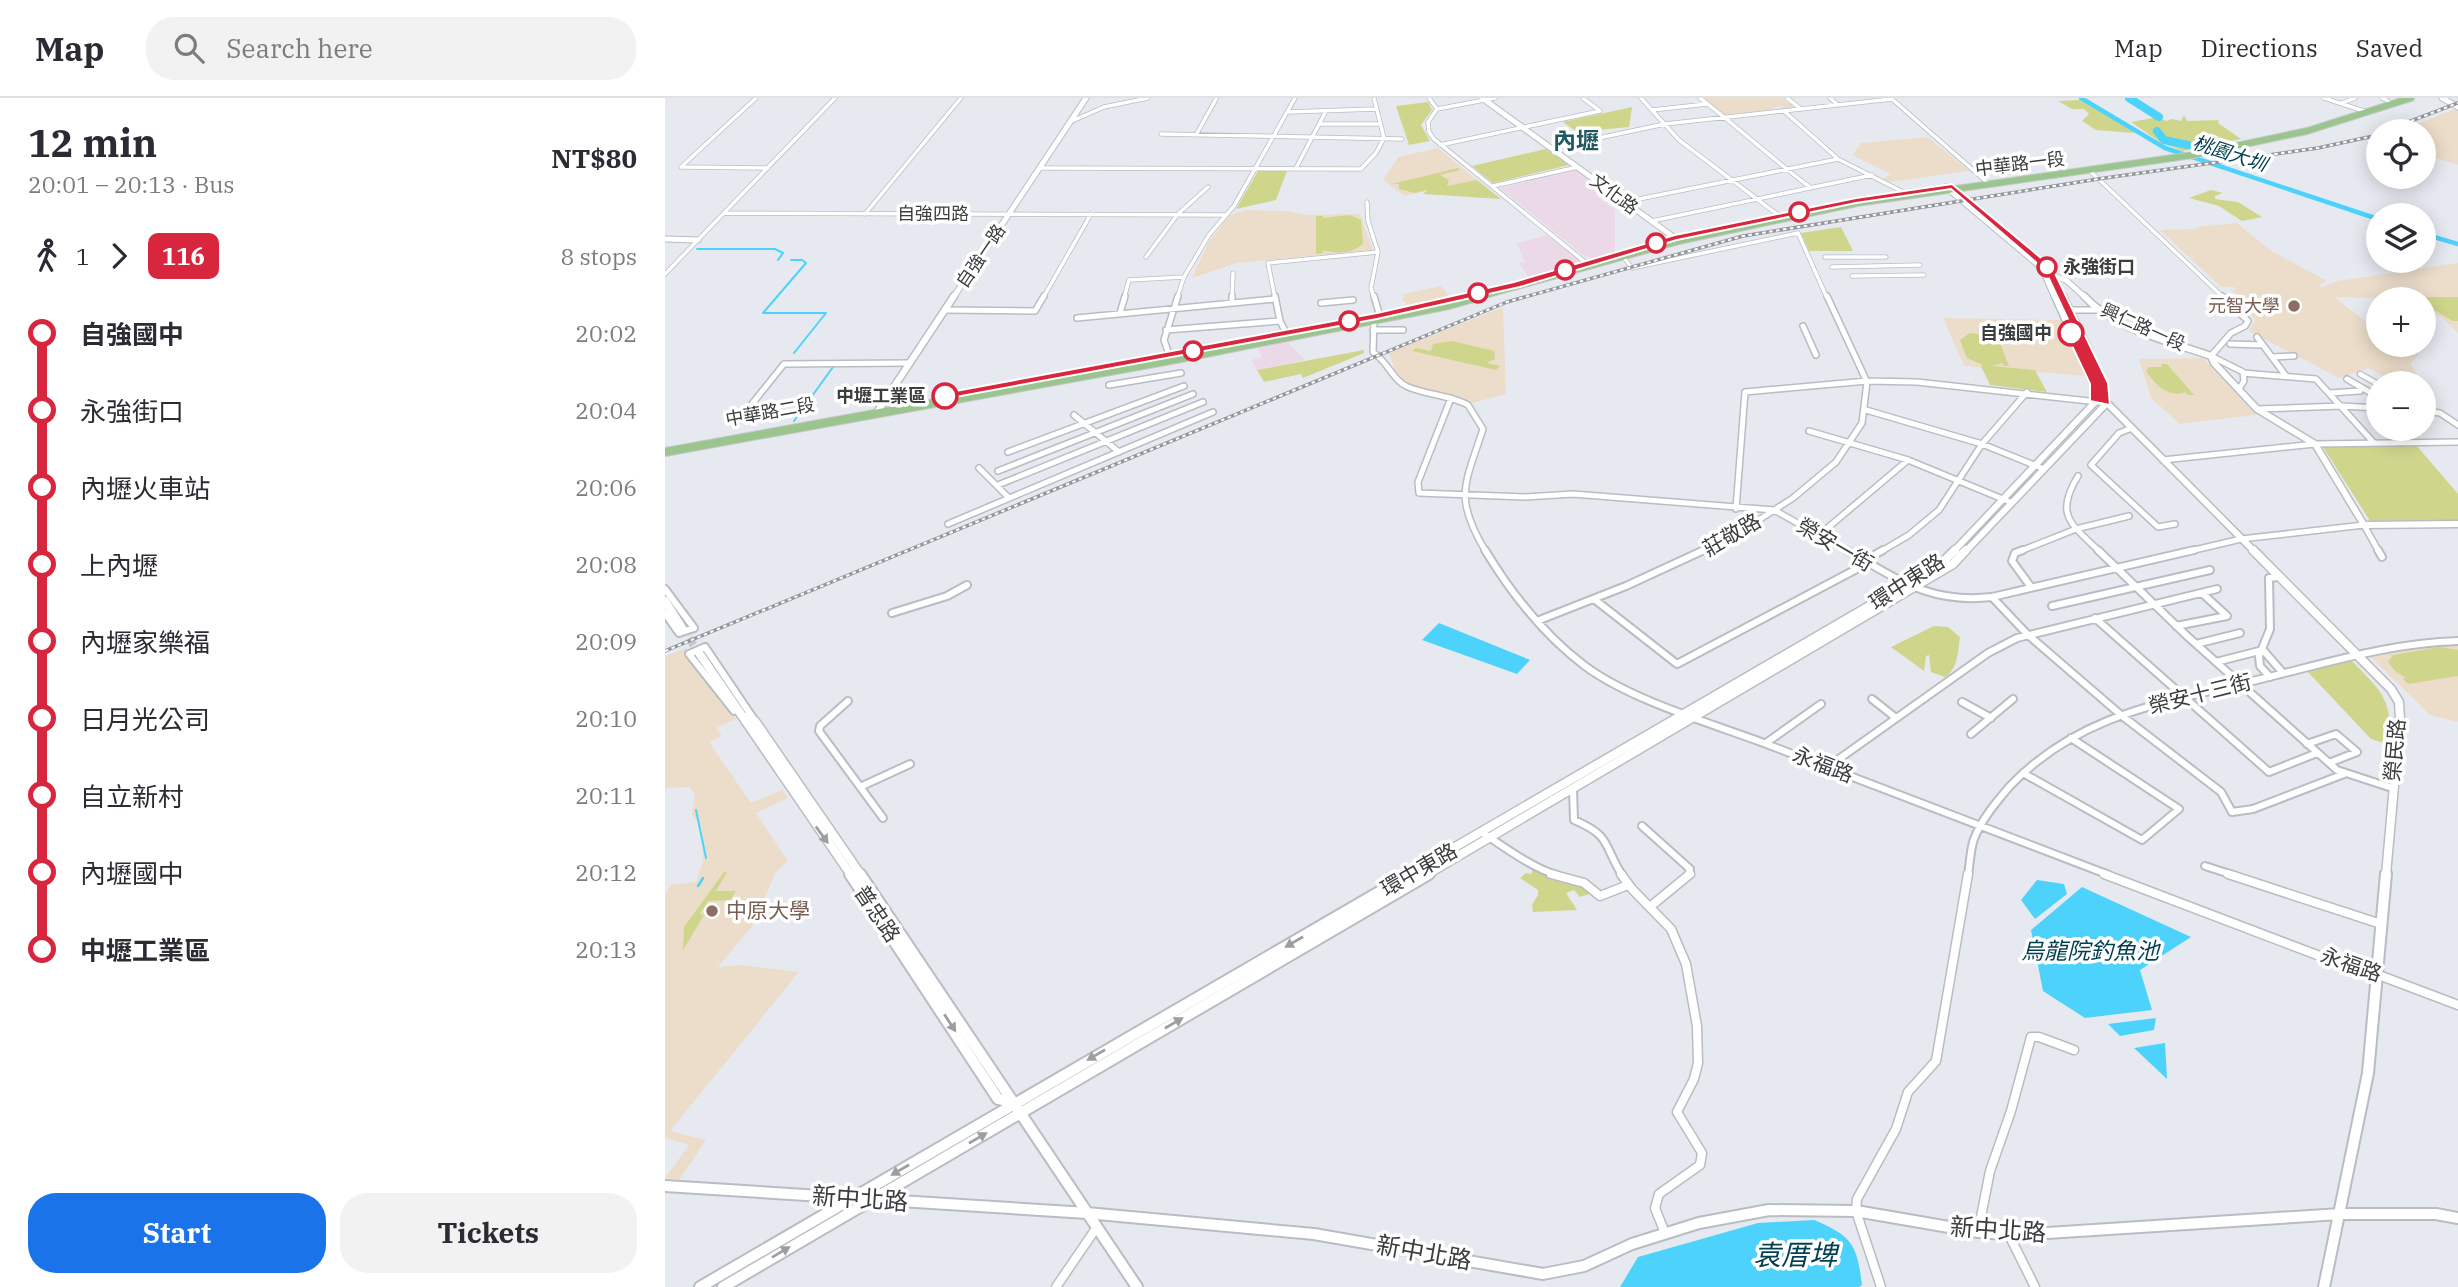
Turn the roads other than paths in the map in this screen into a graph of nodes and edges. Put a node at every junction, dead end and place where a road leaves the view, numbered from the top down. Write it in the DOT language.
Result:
graph roads {
  1 [pos="756,98"];
  2 [pos="835,98"];
  3 [pos="961,98"];
  4 [pos="1086,98"];
  5 [pos="1148,98"];
  6 [pos="1224,98"];
  7 [pos="1295,98"];
  8 [pos="1374,98"];
  9 [pos="1429,98"];
  10 [pos="1495,98"];
  11 [pos="1583,98"];
  12 [pos="1641,98"];
  13 [pos="1700,98"];
  14 [pos="1787,98"];
  15 [pos="1830,98"];
  16 [pos="2324,98"];
  17 [pos="2355,98"];
  18 [pos="2398,98"];
  19 [pos="2410,98"];
  20 [pos="2442,98"];
  21 [pos="1216,99"];
  22 [pos="1483,99"];
  23 [pos="1892,99"];
  24 [pos="1864,100"];
  25 [pos="2385,100"];
  26 [pos="2342,103"];
  27 [pos="1707,104"];
  28 [pos="1838,105"];
  29 [pos="2457,106"];
  30 [pos="1376,108"];
  31 [pos="1437,109"];
  32 [pos="1801,109"];
  33 [pos="1652,110"];
  34 [pos="1326,111"];
  35 [pos="1784,111"];
  36 [pos="2364,111"];
  37 [pos="1288,112"];
  38 [pos="1725,117"];
  39 [pos="1072,121"];
  40 [pos="1320,124"];
  41 [pos="1380,124"];
  42 [pos="1664,124"];
  43 [pos="1524,128"];
  44 [pos="1161,134"];
  45 [pos="1196,135"];
  46 [pos="1274,137"];
  47 [pos="1311,138"];
  48 [pos="1384,138"];
  49 [pos="1402,139"];
  50 [pos="1440,145"];
  51 [pos="1551,148"];
  52 [pos="1838,159"];
  53 [pos="1578,167"];
  54 [pos="768,168"];
  55 [pos="1040,168"];
  56 [pos="1256,168"];
  57 [pos="1296,168"];
  58 [pos="1785,169"];
  59 [pos="2088,169"];
  60 [pos="1872,175"];
  61 [pos="1730,180"];
  62 [pos="1988,183"];
  63 [pos="1208,187"];
  64 [pos="1493,187"];
  65 [pos="1811,188"];
  66 [pos="1950,188"];
  67 [pos="1907,194"];
  68 [pos="1757,199"];
  69 [pos="1367,202"];
  70 [pos="1624,202"];
  71 [pos="725,213"];
  72 [pos="865,214"];
  73 [pos="1009,214"];
  74 [pos="1178,214"];
  75 [pos="1091,215"];
  76 [pos="1226,215"];
  77 [pos="1781,217"];
  78 [pos="1652,222"];
  79 [pos="665,239"];
  80 [pos="1677,239"];
  81 [pos="698,240"];
  82 [pos="1378,252"];
  83 [pos="1623,255"];
  84 [pos="1146,257"];
  85 [pos="1825,257"];
  86 [pos="1886,257"];
  87 [pos="1589,265"];
  88 [pos="1920,265"];
  89 [pos="1832,267"];
  90 [pos="1233,273"];
  91 [pos="665,274"];
  92 [pos="1924,275"];
  93 [pos="1852,276"];
  94 [pos="2049,276"];
  95 [pos="1184,277"];
  96 [pos="1275,299"];
  97 [pos="1353,300"];
  98 [pos="1232,303"];
  99 [pos="1321,303"];
  100 [pos="1172,308"];
  101 [pos="2065,309"];
  102 [pos="945,310"];
  103 [pos="2098,310"];
  104 [pos="1120,313"];
  105 [pos="1077,317"];
  106 [pos="1375,318"];
  107 [pos="1280,321"];
  108 [pos="1803,326"];
  109 [pos="1166,330"];
  110 [pos="1373,330"];
  111 [pos="1403,330"];
  112 [pos="1286,336"];
  113 [pos="2257,337"];
  114 [pos="2230,344"];
  115 [pos="2263,345"];
  116 [pos="1816,355"];
  117 [pos="2211,356"];
  118 [pos="2294,356"];
  119 [pos="2272,357"];
  120 [pos="1170,358"];
  121 [pos="910,363"];
  122 [pos="1181,373"];
  123 [pos="2243,373"];
  124 [pos="2360,374"];
  125 [pos="2286,376"];
  126 [pos="2366,377"];
  127 [pos="2347,379"];
  128 [pos="1867,382"];
  129 [pos="1109,385"];
  130 [pos="1184,386"];
  131 [pos="2239,389"];
  132 [pos="2366,390"];
  133 [pos="2360,391"];
  134 [pos="2027,392"];
  135 [pos="2330,393"];
  136 [pos="1193,394"];
  137 [pos="1451,398"];
  138 [pos="2096,401"];
  139 [pos="1203,402"];
  140 [pos="2106,403"];
  141 [pos="2342,406"];
  142 [pos="2366,407"];
  143 [pos="2257,409"];
  144 [pos="1866,410"];
  145 [pos="878,411"];
  146 [pos="2436,411"];
  147 [pos="1213,412"];
  148 [pos="1074,415"];
  149 [pos="739,420"];
  150 [pos="1084,423"];
  151 [pos="2458,425"];
  152 [pos="2132,428"];
  153 [pos="1809,431"];
  154 [pos="1095,432"];
  155 [pos="1106,441"];
  156 [pos="2458,442"];
  157 [pos="1853,443"];
  158 [pos="2374,443"];
  159 [pos="1982,444"];
  160 [pos="2315,444"];
  161 [pos="665,450"];
  162 [pos="1008,452"];
  163 [pos="1119,452"];
  164 [pos="1907,460"];
  165 [pos="2163,460"];
  166 [pos="2040,467"];
  167 [pos="979,468"];
  168 [pos="998,471"];
  169 [pos="2078,476"];
  170 [pos="1958,481"];
  171 [pos="998,485"];
  172 [pos="1463,496"];
  173 [pos="1008,497"];
  174 [pos="2006,500"];
  175 [pos="1736,509"];
  176 [pos="1775,510"];
  177 [pos="2129,516"];
  178 [pos="948,524"];
  179 [pos="2175,524"];
  180 [pos="2458,524"];
  181 [pos="2364,525"];
  182 [pos="2076,529"];
  183 [pos="1818,536"];
  184 [pos="2241,539"];
  185 [pos="2382,557"];
  186 [pos="1864,563"];
  187 [pos="2115,567"];
  188 [pos="2210,570"];
  189 [pos="2278,577"];
  190 [pos="967,585"];
  191 [pos="1911,586"];
  192 [pos="2135,586"];
  193 [pos="2031,587"];
  194 [pos="665,589"];
  195 [pos="2217,589"];
  196 [pos="2202,593"];
  197 [pos="1992,597"];
  198 [pos="1594,599"];
  199 [pos="665,601"];
  200 [pos="2154,604"];
  201 [pos="2052,606"];
  202 [pos="665,613"];
  203 [pos="891,613"];
  204 [pos="2095,618"];
  205 [pos="1537,621"];
  206 [pos="2176,626"];
  207 [pos="682,628"];
  208 [pos="2240,633"];
  209 [pos="2027,634"];
  210 [pos="2458,641"];
  211 [pos="2196,644"];
  212 [pos="2263,650"];
  213 [pos="699,653"];
  214 [pos="2356,656"];
  215 [pos="2216,662"];
  216 [pos="2283,673"];
  217 [pos="2270,677"];
  218 [pos="2241,683"];
  219 [pos="2184,696"];
  220 [pos="1872,699"];
  221 [pos="2013,699"];
  222 [pos="848,701"];
  223 [pos="1962,702"];
  224 [pos="1821,704"];
  225 [pos="1692,715"];
  226 [pos="2121,715"];
  227 [pos="1896,718"];
  228 [pos="1991,718"];
  229 [pos="748,720"];
  230 [pos="1971,734"];
  231 [pos="2071,738"];
  232 [pos="1766,743"];
  233 [pos="2307,744"];
  234 [pos="2317,753"];
  235 [pos="2329,763"];
  236 [pos="910,764"];
  237 [pos="1829,766"];
  238 [pos="2023,773"];
  239 [pos="2344,774"];
  240 [pos="860,787"];
  241 [pos="2392,788"];
  242 [pos="1573,789"];
  243 [pos="883,818"];
  244 [pos="1980,825"];
  245 [pos="1641,826"];
  246 [pos="1487,835"];
  247 [pos="2205,866"];
  248 [pos="1627,885"];
  249 [pos="1651,906"];
  250 [pos="2381,924"];
  251 [pos="2376,974"];
  252 [pos="2458,1005"];
  253 [pos="2074,1050"];
  254 [pos="1017,1108"];
  255 [pos="665,1186"];
  256 [pos="850,1199"];
  257 [pos="870,1200"];
  258 [pos="1856,1211"];
  259 [pos="1087,1213"];
  260 [pos="2340,1214"];
  261 [pos="2458,1218"];
  262 [pos="1097,1227"];
  263 [pos="1978,1232"];
  264 [pos="1665,1233"];
  265 [pos="2009,1235"];
  266 [pos="700,1287"];
  267 [pos="723,1287"];
  268 [pos="1056,1287"];
  269 [pos="1136,1287"];
  270 [pos="1881,1287"];
  271 [pos="2035,1287"];
  272 [pos="2324,1287"];
  1 -- 54 [label="street"];
  2 -- 54 [label="street"];
  3 -- 72 [label="street"];
  4 -- 39 [label="street, 自強一路"];
  5 -- 39 [label="street"];
  6 -- 21 [label="street"];
  7 -- 37 [label="street"];
  8 -- 30 [label="street"];
  9 -- 31 [label="street"];
  10 -- 22 [label="street"];
  11 -- 43 [label="street"];
  12 -- 33 [label="street"];
  13 -- 27 [label="street"];
  14 -- 32 [label="street"];
  15 -- 28 [label="street"];
  16 -- 26 [label="street"];
  17 -- 26 [label="street"];
  18 -- 25 [label="main road"];
  19 -- 36 [label="main road"];
  20 -- 29 [label="street"];
  21 -- 45 [label="street"];
  22 -- 31 [label="street"];
  22 -- 43 [label="street, 文化路"];
  23 -- 24 [label="street"];
  23 -- 62 [label="street"];
  24 -- 28 [label="street"];
  25 -- 36 [label="main road"];
  26 -- 36 [label="street"];
  27 -- 33 [label="street"];
  27 -- 38 [label="street"];
  28 -- 32 [label="street"];
  30 -- 34 [label="street"];
  30 -- 41 [label="street"];
  31 -- 50 [label="street"];
  32 -- 35 [label="street"];
  33 -- 42 [label="street"];
  34 -- 37 [label="street"];
  34 -- 40 [label="street"];
  35 -- 38 [label="street"];
  35 -- 52 [label="street"];
  36 -- 59 [label="main road, 中華路一段"];
  37 -- 46 [label="street"];
  38 -- 42 [label="street"];
  38 -- 58 [label="street"];
  39 -- 55 [label="street, 自強一路"];
  40 -- 41 [label="street"];
  40 -- 47 [label="street"];
  41 -- 48 [label="street"];
  42 -- 51 [label="street"];
  42 -- 61 [label="street"];
  43 -- 50 [label="street"];
  43 -- 51 [label="street, 文化路"];
  44 -- 45 [label="street"];
  45 -- 46 [label="street"];
  46 -- 47 [label="street"];
  46 -- 56 [label="street"];
  47 -- 48 [label="street"];
  47 -- 57 [label="street"];
  48 -- 49 [label="street"];
  48 -- 57 [label="street"];
  50 -- 64 [label="street"];
  51 -- 53 [label="street, 文化路"];
  52 -- 58 [label="street"];
  52 -- 60 [label="street"];
  53 -- 64 [label="street"];
  53 -- 70 [label="street, 文化路"];
  54 -- 71 [label="street"];
  55 -- 56 [label="street"];
  55 -- 73 [label="street, 自強一路"];
  56 -- 57 [label="street"];
  56 -- 76 [label="street"];
  58 -- 61 [label="street"];
  58 -- 65 [label="street"];
  59 -- 62 [label="main road, 中華路一段"];
  59 -- 117 [label="street"];
  60 -- 65 [label="street"];
  60 -- 67 [label="street"];
  61 -- 68 [label="street"];
  61 -- 70 [label="street"];
  62 -- 66 [label="main road, 中華路一段"];
  63 -- 74 [label="street"];
  64 -- 87 [label="street"];
  65 -- 68 [label="street"];
  66 -- 67 [label="main road, 中華路一段"];
  66 -- 94 [label="street, 興仁路一段"];
  67 -- 77 [label="main road, 中華路一段"];
  68 -- 77 [label="street"];
  68 -- 78 [label="street"];
  69 -- 82 [label="street"];
  70 -- 78 [label="street, 文化路"];
  71 -- 72 [label="street, 自強四路"];
  71 -- 81 [label="street"];
  72 -- 73 [label="street, 自強四路"];
  73 -- 75 [label="street, 自強四路"];
  73 -- 102 [label="street, 自強一路"];
  74 -- 75 [label="street, 自強四路"];
  74 -- 76 [label="street, 自強四路"];
  74 -- 84 [label="street"];
  75 -- 102 [label="street"];
  76 -- 95 [label="street"];
  77 -- 80 [label="main road, 中華路一段"];
  78 -- 80 [label="street, 文化路"];
  79 -- 81 [label="street"];
  80 -- 83 [label="main road, 中華路一段"];
  81 -- 91 [label="street"];
  82 -- 96 [label="street"];
  82 -- 106 [label="street"];
  83 -- 87 [label="main road, 中華路一段"];
  83 -- 128 [label="street, 莊敬路"];
  85 -- 86 [label="street"];
  87 -- 106 [label="main road, 中華路一段"];
  88 -- 89 [label="street"];
  90 -- 98 [label="street"];
  92 -- 93 [label="street"];
  94 -- 101 [label="street"];
  94 -- 103 [label="street, 興仁路一段"];
  95 -- 100 [label="street"];
  95 -- 104 [label="street"];
  96 -- 98 [label="street"];
  96 -- 107 [label="street"];
  97 -- 99 [label="street"];
  98 -- 100 [label="street"];
  100 -- 104 [label="street"];
  100 -- 109 [label="street"];
  101 -- 103 [label="street"];
  101 -- 138 [label="street"];
  101 -- 140 [label="street"];
  102 -- 121 [label="street, 自強一路"];
  103 -- 117 [label="street, 興仁路一段"];
  104 -- 105 [label="street"];
  106 -- 110 [label="street"];
  106 -- 112 [label="main road, 中華路一段"];
  107 -- 109 [label="street"];
  107 -- 112 [label="street"];
  108 -- 116 [label="street"];
  109 -- 120 [label="street"];
  110 -- 111 [label="street"];
  110 -- 137 [label="street"];
  112 -- 120 [label="main road, 中華路一段"];
  113 -- 115 [label="street"];
  114 -- 115 [label="street"];
  115 -- 119 [label="street"];
  117 -- 123 [label="street"];
  117 -- 131 [label="street"];
  118 -- 119 [label="street"];
  119 -- 125 [label="street"];
  120 -- 145 [label="main road, 中華路一段"];
  121 -- 145 [label="street, 自強一路"];
  121 -- 149 [label="street"];
  122 -- 129 [label="street"];
  123 -- 125 [label="street"];
  123 -- 131 [label="street"];
  124 -- 126 [label="street"];
  125 -- 135 [label="street"];
  127 -- 132 [label="street"];
  128 -- 134 [label="street"];
  128 -- 144 [label="street, 莊敬路"];
  128 -- 175 [label="street"];
  130 -- 150 [label="street"];
  131 -- 143 [label="street"];
  133 -- 135 [label="street"];
  134 -- 138 [label="street"];
  134 -- 159 [label="street"];
  135 -- 141 [label="street"];
  136 -- 154 [label="street"];
  137 -- 172 [label="street"];
  137 -- 172 [label="street, 榮安一街"];
  138 -- 140 [label="street"];
  138 -- 166 [label="street, 環中東路"];
  139 -- 155 [label="street"];
  140 -- 152 [label="street, 榮民路"];
  140 -- 166 [label="street, 環中東路"];
  141 -- 142 [label="street"];
  141 -- 143 [label="street"];
  141 -- 158 [label="street"];
  143 -- 160 [label="street"];
  144 -- 157 [label="street, 莊敬路"];
  144 -- 159 [label="street"];
  145 -- 161 [label="main road, 中華路二段"];
  146 -- 151 [label="street"];
  147 -- 163 [label="street"];
  148 -- 150 [label="street"];
  150 -- 154 [label="street"];
  150 -- 162 [label="street"];
  152 -- 165 [label="street, 榮民路"];
  152 -- 179 [label="street"];
  153 -- 157 [label="street"];
  154 -- 155 [label="street"];
  154 -- 168 [label="street"];
  155 -- 163 [label="street"];
  155 -- 171 [label="street"];
  156 -- 158 [label="street"];
  157 -- 164 [label="street"];
  157 -- 176 [label="street, 莊敬路"];
  158 -- 160 [label="street"];
  159 -- 166 [label="street"];
  159 -- 170 [label="street"];
  160 -- 165 [label="street"];
  160 -- 181 [label="street"];
  163 -- 173 [label="street"];
  164 -- 170 [label="street"];
  164 -- 183 [label="street"];
  165 -- 184 [label="street, 榮民路"];
  166 -- 174 [label="street, 環中東路"];
  167 -- 171 [label="street"];
  169 -- 182 [label="street"];
  170 -- 174 [label="street"];
  170 -- 186 [label="street"];
  171 -- 173 [label="street"];
  172 -- 175 [label="street, 榮安一街"];
  172 -- 205 [label="street, 永福路"];
  173 -- 178 [label="street"];
  174 -- 191 [label="street, 環中東路"];
  175 -- 176 [label="street, 榮安一街"];
  176 -- 183 [label="street, 榮安一街"];
  176 -- 198 [label="street, 莊敬路"];
  177 -- 182 [label="street"];
  180 -- 181 [label="street"];
  181 -- 184 [label="street, 榮安一街"];
  181 -- 185 [label="street"];
  182 -- 187 [label="street"];
  182 -- 193 [label="street"];
  183 -- 186 [label="street, 榮安一街"];
  184 -- 187 [label="street, 榮安一街"];
  184 -- 189 [label="street, 榮民路"];
  186 -- 191 [label="street, 榮安一街"];
  186 -- 198 [label="street"];
  187 -- 192 [label="street"];
  187 -- 193 [label="street, 榮安一街"];
  188 -- 192 [label="street"];
  189 -- 212 [label="street"];
  189 -- 214 [label="street, 榮民路"];
  190 -- 203 [label="street"];
  191 -- 197 [label="street, 榮安一街"];
  191 -- 225 [label="street, 環中東路"];
  192 -- 200 [label="street"];
  192 -- 201 [label="street"];
  193 -- 197 [label="street, 榮安一街"];
  194 -- 202 [label="street"];
  195 -- 196 [label="street"];
  196 -- 200 [label="street"];
  196 -- 206 [label="street"];
  197 -- 209 [label="street"];
  198 -- 205 [label="street, 莊敬路"];
  199 -- 207 [label="street"];
  200 -- 204 [label="street"];
  200 -- 206 [label="street"];
  204 -- 209 [label="street"];
  204 -- 219 [label="street"];
  205 -- 225 [label="street, 永福路"];
  206 -- 211 [label="street"];
  208 -- 211 [label="street"];
  209 -- 226 [label="street"];
  209 -- 227 [label="street"];
  210 -- 214 [label="street, 榮安十三街"];
  211 -- 215 [label="street"];
  212 -- 215 [label="street"];
  212 -- 216 [label="street"];
  212 -- 217 [label="street"];
  213 -- 229 [label="street, 普忠路"];
  214 -- 216 [label="street, 榮安十三街"];
  214 -- 241 [label="street, 榮民路"];
  215 -- 218 [label="street"];
  216 -- 217 [label="street, 榮安十三街"];
  217 -- 218 [label="street, 榮安十三街"];
  218 -- 219 [label="street, 榮安十三街"];
  218 -- 233 [label="street"];
  219 -- 226 [label="street, 榮安十三街"];
  219 -- 234 [label="street"];
  220 -- 227 [label="street"];
  221 -- 228 [label="street"];
  222 -- 240 [label="street"];
  223 -- 228 [label="street"];
  224 -- 232 [label="street"];
  225 -- 232 [label="street, 永福路"];
  225 -- 242 [label="street, 環中東路"];
  225 -- 246 [label="street, 環中東路"];
  226 -- 231 [label="street, 榮安十三街"];
  226 -- 239 [label="street"];
  227 -- 237 [label="street"];
  228 -- 230 [label="street"];
  229 -- 229 [label="street"];
  229 -- 254 [label="street, 普忠路"];
  231 -- 238 [label="street, 榮安十三街"];
  231 -- 238 [label="street"];
  232 -- 237 [label="street, 永福路"];
  233 -- 234 [label="street"];
  233 -- 235 [label="street"];
  234 -- 235 [label="street"];
  235 -- 239 [label="street"];
  236 -- 240 [label="street"];
  237 -- 244 [label="street, 永福路"];
  238 -- 244 [label="street, 榮安十三街"];
  239 -- 241 [label="street"];
  240 -- 243 [label="street"];
  241 -- 250 [label="street, 榮民路"];
  242 -- 246 [label="street, 環中東路"];
  242 -- 248 [label="street"];
  244 -- 251 [label="street, 永福路"];
  244 -- 258 [label="street"];
  245 -- 249 [label="street"];
  246 -- 248 [label="street"];
  246 -- 254 [label="street, 環中東路"];
  247 -- 250 [label="street"];
  248 -- 249 [label="street"];
  249 -- 264 [label="street"];
  250 -- 251 [label="street, 榮民路"];
  251 -- 252 [label="street, 永福路"];
  251 -- 260 [label="street, 榮民路"];
  253 -- 263 [label="street"];
  254 -- 256 [label="street, 環中東路, one-way"];
  257 -- 254 [label="street, 環中東路, one-way"];
  254 -- 259 [label="street, 普忠路"];
  255 -- 256 [label="street, 新中北路"];
  256 -- 257 [label="street, 新中北路"];
  256 -- 266 [label="street, 環中東路"];
  257 -- 259 [label="street, 新中北路"];
  267 -- 257 [label="street, 環中東路, one-way"];
  258 -- 263 [label="street, 新中北路"];
  258 -- 264 [label="street, 新中北路"];
  258 -- 270 [label="street"];
  259 -- 262 [label="street, 普忠路"];
  259 -- 264 [label="street, 新中北路"];
  260 -- 261 [label="street, 新中北路"];
  260 -- 265 [label="street, 新中北路"];
  260 -- 272 [label="street, 榮民路"];
  262 -- 268 [label="street"];
  262 -- 269 [label="street, 普忠路"];
  263 -- 265 [label="street, 新中北路"];
  265 -- 271 [label="street"];
}
